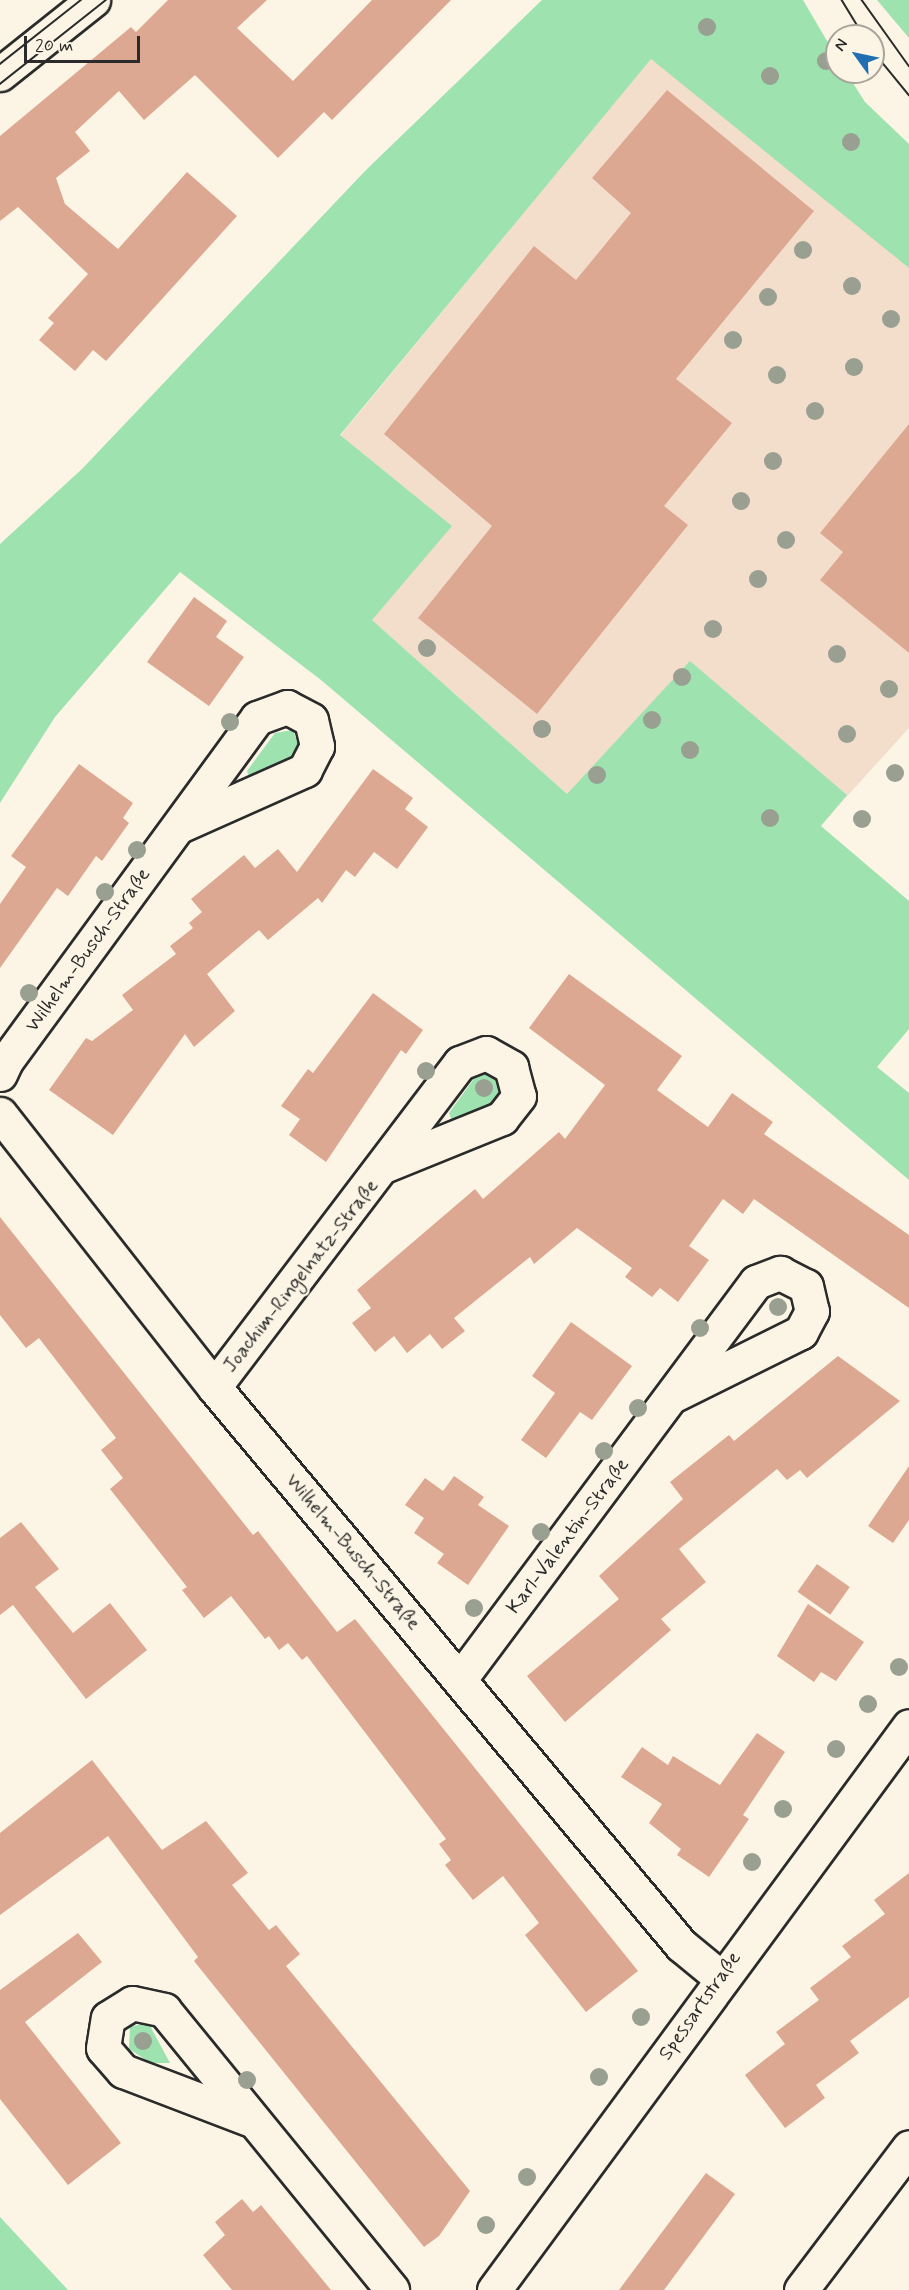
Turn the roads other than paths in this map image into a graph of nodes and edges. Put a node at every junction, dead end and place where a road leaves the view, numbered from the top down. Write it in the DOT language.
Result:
graph roads {
  1 [pos="93,0"];
  2 [pos="0,74"];
  3 [pos="178,826"];
  4 [pos="0,1074"];
  5 [pos="0,1114"];
  6 [pos="386,1165"];
  7 [pos="214,1387"];
  8 [pos="676,1394"];
  9 [pos="460,1679"];
  10 [pos="909,1726"];
  11 [pos="720,1977"];
  12 [pos="249,2119"];
  13 [pos="909,2147"];
  14 [pos="393,2290"];
  15 [pos="494,2290"];
  16 [pos="801,2290"];
  1 -- 2 [label="street"];
  3 -- 4 [label="street, Wilhelm-Busch-Straße"];
  5 -- 7 [label="street, Wilhelm-Busch-Straße"];
  6 -- 7 [label="street, Joachim-Ringelnatz-Straße"];
  7 -- 9 [label="street, Wilhelm-Busch-Straße"];
  8 -- 9 [label="street, Karl-Valentin-Straße"];
  9 -- 11 [label="street, Wilhelm-Busch-Straße"];
  10 -- 11 [label="street, Spessartstraße"];
  11 -- 15 [label="street, Spessartstraße"];
  12 -- 14 [label="street"];
  13 -- 16 [label="street"];
}
